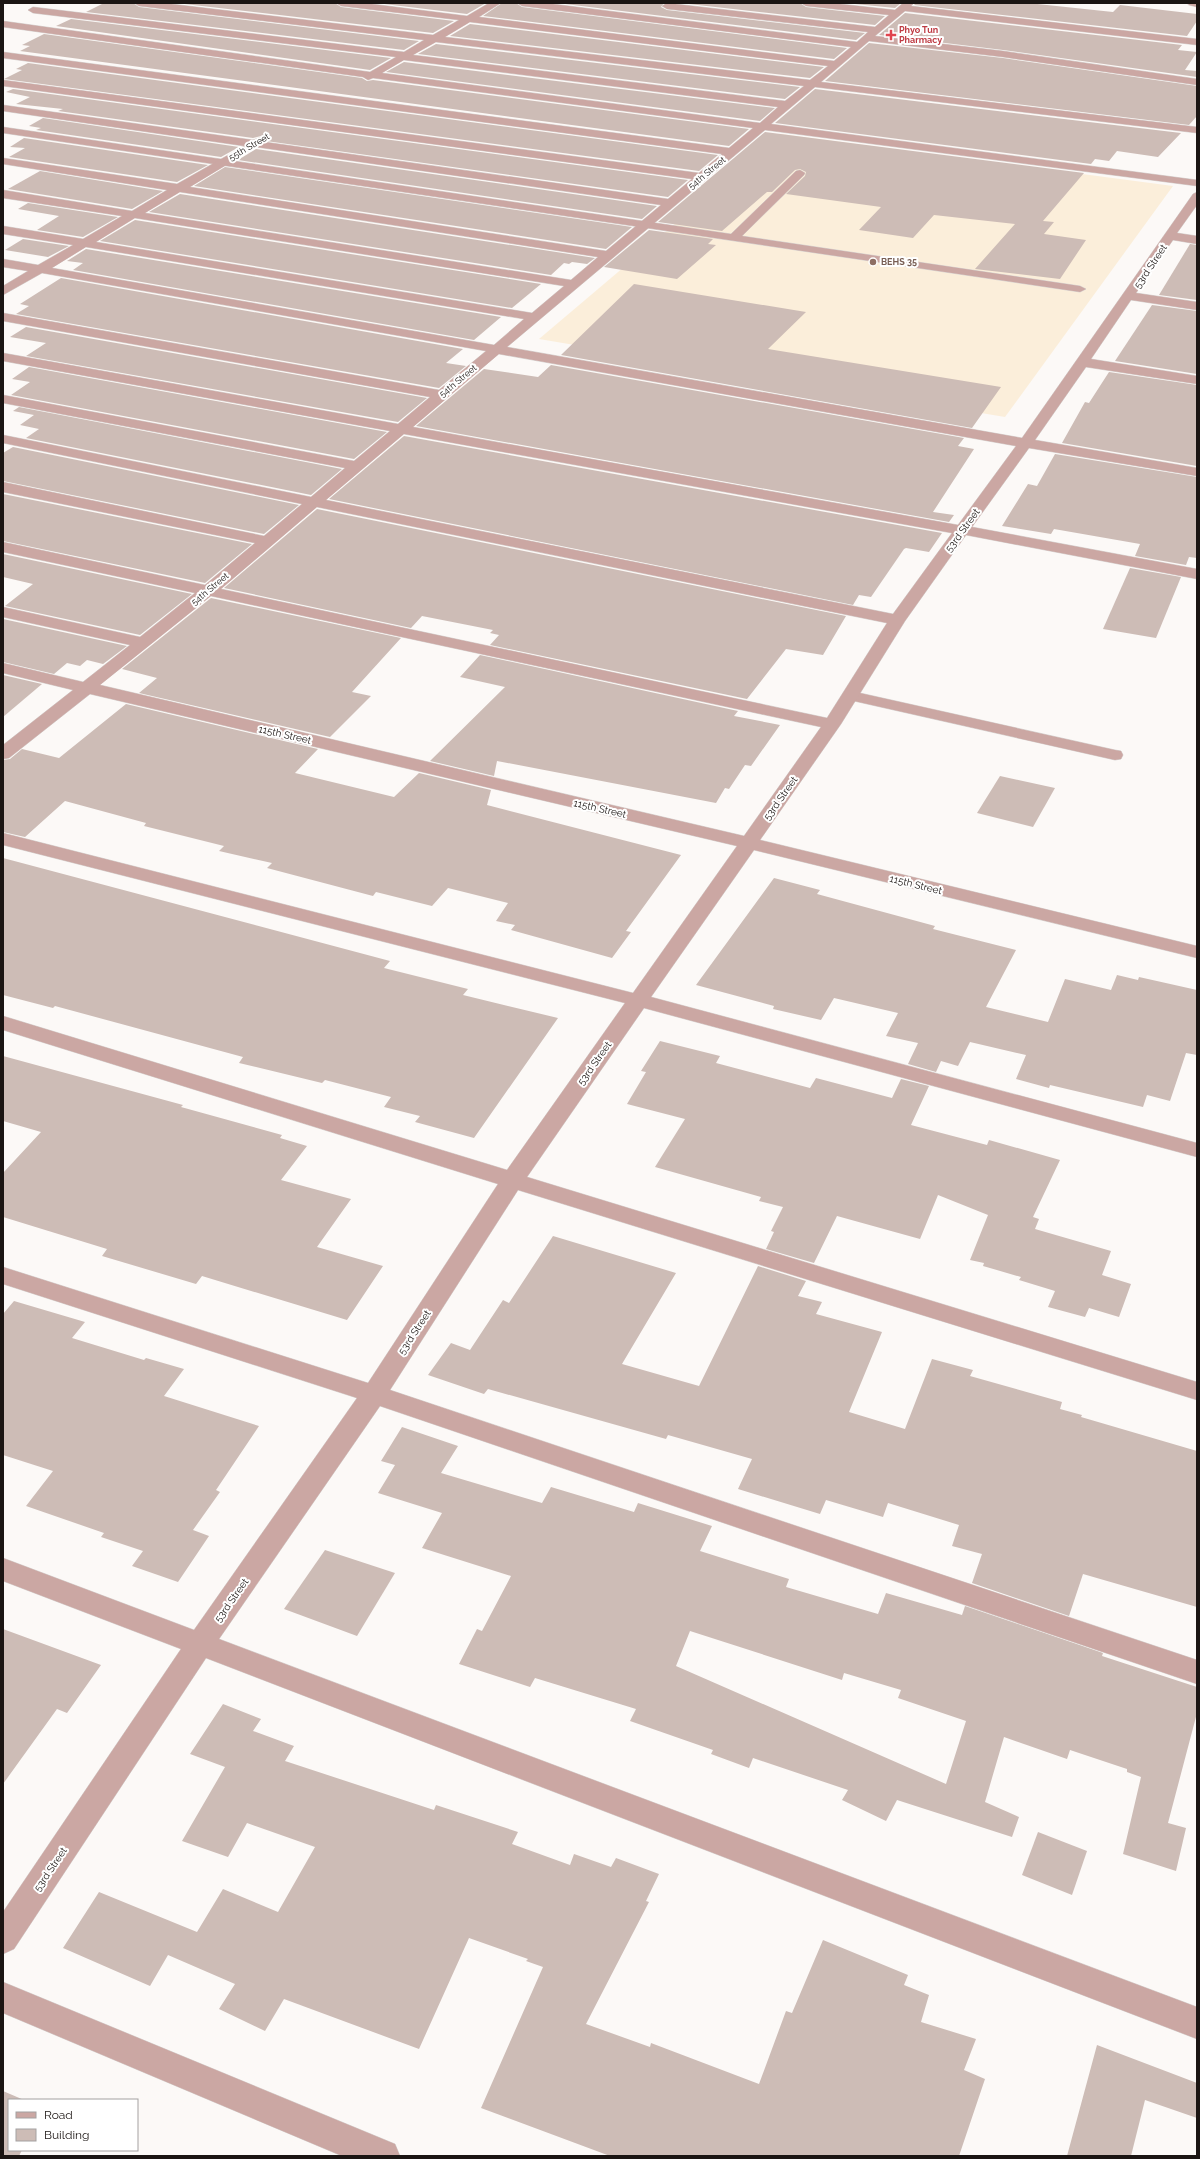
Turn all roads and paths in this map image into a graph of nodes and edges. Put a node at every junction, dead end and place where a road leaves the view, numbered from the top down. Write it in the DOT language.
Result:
graph roads {
  1 [pos="52,3"];
  2 [pos="139,3"];
  3 [pos="341,3"];
  4 [pos="496,3"];
  5 [pos="522,3"];
  6 [pos="806,3"];
  7 [pos="1192,3"];
  8 [pos="1197,4"];
  9 [pos="656,5"];
  10 [pos="902,8"];
  11 [pos="26,12"];
  12 [pos="469,18"];
  13 [pos="6,28"];
  14 [pos="435,38"];
  15 [pos="868,38"];
  16 [pos="1197,42"];
  17 [pos="3,55"];
  18 [pos="406,55"];
  19 [pos="836,64"];
  20 [pos="372,75"];
  21 [pos="1197,82"];
  22 [pos="3,83"];
  23 [pos="358,83"];
  24 [pos="814,83"];
  25 [pos="345,91"];
  26 [pos="332,99"];
  27 [pos="788,105"];
  28 [pos="318,106"];
  29 [pos="3,108"];
  30 [pos="306,114"];
  31 [pos="292,122"];
  32 [pos="763,126"];
  33 [pos="3,130"];
  34 [pos="1197,130"];
  35 [pos="257,142"];
  36 [pos="732,152"];
  37 [pos="3,161"];
  38 [pos="224,162"];
  39 [pos="800,173"];
  40 [pos="702,177"];
  41 [pos="1197,183"];
  42 [pos="178,189"];
  43 [pos="3,194"];
  44 [pos="1197,196"];
  45 [pos="671,203"];
  46 [pos="133,215"];
  47 [pos="646,224"];
  48 [pos="3,230"];
  49 [pos="1170,236"];
  50 [pos="734,238"];
  51 [pos="1197,240"];
  52 [pos="85,243"];
  53 [pos="608,256"];
  54 [pos="3,263"];
  55 [pos="40,269"];
  56 [pos="574,284"];
  57 [pos="1080,289"];
  58 [pos="3,291"];
  59 [pos="1129,296"];
  60 [pos="1197,306"];
  61 [pos="3,317"];
  62 [pos="535,317"];
  63 [pos="498,348"];
  64 [pos="3,357"];
  65 [pos="1083,362"];
  66 [pos="1197,380"];
  67 [pos="441,395"];
  68 [pos="3,399"];
  69 [pos="400,430"];
  70 [pos="3,439"];
  71 [pos="1025,444"];
  72 [pos="357,466"];
  73 [pos="1197,472"];
  74 [pos="3,487"];
  75 [pos="315,502"];
  76 [pos="962,529"];
  77 [pos="267,541"];
  78 [pos="3,547"];
  79 [pos="1197,574"];
  80 [pos="208,591"];
  81 [pos="3,612"];
  82 [pos="897,620"];
  83 [pos="144,643"];
  84 [pos="3,668"];
  85 [pos="88,688"];
  86 [pos="851,696"];
  87 [pos="832,724"];
  88 [pos="3,754"];
  89 [pos="1115,755"];
  90 [pos="3,839"];
  91 [pos="749,843"];
  92 [pos="1197,952"];
  93 [pos="637,1000"];
  94 [pos="3,1022"];
  95 [pos="1197,1150"];
  96 [pos="512,1181"];
  97 [pos="3,1275"];
  98 [pos="1197,1391"];
  99 [pos="374,1394"];
  100 [pos="3,1569"];
  101 [pos="200,1644"];
  102 [pos="1197,1672"];
  103 [pos="3,1939"];
  104 [pos="3,1997"];
  105 [pos="1197,2023"];
  106 [pos="383,2156"];
  1 -- 11 [label="street"];
  2 -- 14 [label="street"];
  3 -- 12 [label="street"];
  4 -- 12 [label="street"];
  5 -- 15 [label="street"];
  6 -- 10 [label="street"];
  7 -- 8 [label="street"];
  9 -- 15 [label="street"];
  10 -- 15 [label="street, 54th Street"];
  10 -- 16 [label="street"];
  11 -- 13 [label="street"];
  11 -- 18 [label="street"];
  12 -- 14 [label="street"];
  12 -- 19 [label="street"];
  13 -- 20 [label="street"];
  14 -- 18 [label="street"];
  14 -- 24 [label="street"];
  15 -- 19 [label="street, 54th Street"];
  15 -- 21 [label="street"];
  17 -- 26 [label="street"];
  18 -- 20 [label="street"];
  18 -- 27 [label="street"];
  19 -- 24 [label="street, 54th Street"];
  20 -- 23 [label="street"];
  20 -- 32 [label="street"];
  22 -- 31 [label="street"];
  24 -- 27 [label="street, 54th Street"];
  24 -- 34 [label="street"];
  25 -- 26 [label="street"];
  26 -- 28 [label="street"];
  26 -- 36 [label="street"];
  27 -- 32 [label="street, 54th Street"];
  29 -- 35 [label="street"];
  30 -- 31 [label="street, 55th Street"];
  31 -- 35 [label="street, 55th Street"];
  31 -- 40 [label="street"];
  32 -- 36 [label="street, 54th Street"];
  32 -- 41 [label="street"];
  33 -- 38 [label="lane"];
  35 -- 38 [label="street, 55th Street"];
  35 -- 45 [label="street"];
  36 -- 40 [label="street, 54th Street"];
  37 -- 42 [label="street"];
  38 -- 42 [label="street, 55th Street"];
  38 -- 47 [label="lane"];
  39 -- 50 [label="lane"];
  40 -- 45 [label="street, 54th Street"];
  42 -- 46 [label="street, 55th Street"];
  42 -- 53 [label="street"];
  43 -- 46 [label="street"];
  44 -- 49 [label="street, 53rd Street"];
  45 -- 47 [label="street, 54th Street"];
  46 -- 52 [label="street, 55th Street"];
  46 -- 56 [label="street"];
  47 -- 50 [label="lane"];
  47 -- 53 [label="street, 54th Street"];
  48 -- 52 [label="street"];
  49 -- 51 [label="street"];
  49 -- 59 [label="street, 53rd Street"];
  50 -- 57 [label="lane"];
  52 -- 55 [label="street, 55th Street"];
  52 -- 62 [label="street"];
  53 -- 56 [label="street, 54th Street"];
  54 -- 55 [label="street"];
  55 -- 58 [label="street, 55th Street"];
  55 -- 63 [label="street"];
  56 -- 62 [label="street, 54th Street"];
  59 -- 60 [label="street"];
  59 -- 65 [label="street, 53rd Street"];
  61 -- 67 [label="street"];
  62 -- 63 [label="street, 54th Street"];
  63 -- 67 [label="street, 54th Street"];
  63 -- 71 [label="street"];
  64 -- 69 [label="street"];
  65 -- 66 [label="street"];
  65 -- 71 [label="street, 53rd Street"];
  67 -- 69 [label="street, 54th Street"];
  68 -- 72 [label="street"];
  69 -- 72 [label="street, 54th Street"];
  69 -- 76 [label="street"];
  70 -- 75 [label="street"];
  71 -- 73 [label="street"];
  71 -- 76 [label="street, 53rd Street"];
  72 -- 75 [label="street, 54th Street"];
  74 -- 77 [label="street"];
  75 -- 77 [label="street, 54th Street"];
  75 -- 82 [label="street"];
  76 -- 79 [label="street"];
  76 -- 82 [label="street, 53rd Street"];
  77 -- 80 [label="street, 54th Street"];
  78 -- 80 [label="street"];
  80 -- 83 [label="street, 54th Street"];
  80 -- 87 [label="street"];
  81 -- 83 [label="street"];
  82 -- 86 [label="street, 53rd Street"];
  83 -- 85 [label="street, 54th Street"];
  84 -- 85 [label="street, 115th Street"];
  85 -- 88 [label="street, 54th Street"];
  85 -- 91 [label="street, 115th Street"];
  86 -- 87 [label="street, 53rd Street"];
  86 -- 89 [label="lane"];
  87 -- 91 [label="street, 53rd Street"];
  90 -- 93 [label="street"];
  91 -- 92 [label="street, 115th Street"];
  91 -- 93 [label="street, 53rd Street"];
  93 -- 95 [label="street"];
  93 -- 96 [label="street, 53rd Street"];
  94 -- 96 [label="street"];
  96 -- 98 [label="street"];
  96 -- 99 [label="street, 53rd Street"];
  97 -- 99 [label="street"];
  99 -- 101 [label="street, 53rd Street"];
  99 -- 102 [label="street"];
  100 -- 101 [label="street"];
  101 -- 103 [label="street, 53rd Street"];
  101 -- 105 [label="street"];
  104 -- 106 [label="street"];
}
